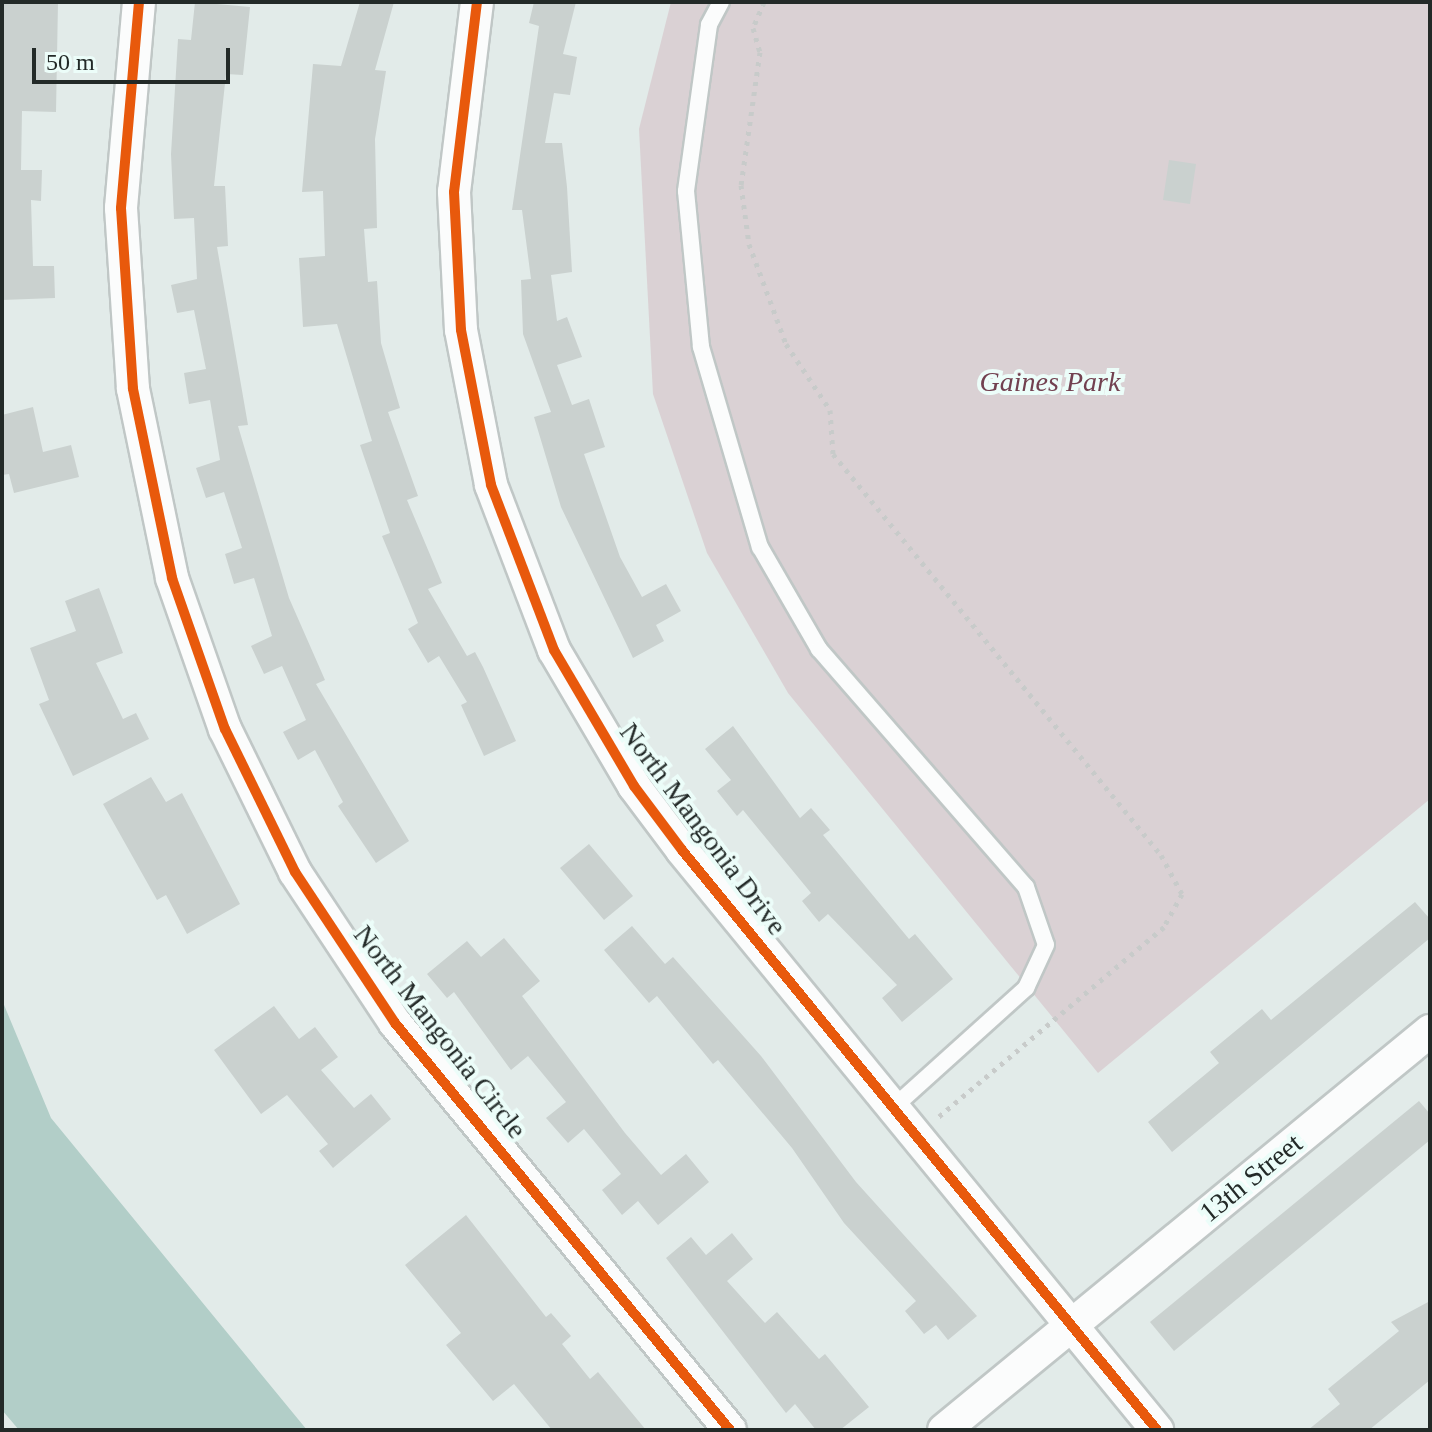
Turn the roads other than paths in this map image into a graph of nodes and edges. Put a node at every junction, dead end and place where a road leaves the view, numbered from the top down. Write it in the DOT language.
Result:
graph roads {
  1 [pos="139,2"];
  2 [pos="477,2"];
  3 [pos="721,2"];
  4 [pos="1430,1031"];
  5 [pos="894,1107"];
  6 [pos="1072,1325"];
  7 [pos="730,1430"];
  8 [pos="944,1430"];
  9 [pos="1157,1430"];
  1 -- 7 [label="street, North Mangonia Circle"];
  2 -- 5 [label="street, North Mangonia Drive"];
  3 -- 5 [label="lane"];
  4 -- 6 [label="street, 13th Street"];
  5 -- 6 [label="street, North Mangonia Drive"];
  6 -- 8 [label="street"];
  6 -- 9 [label="street, North Mangonia Drive"];
}
